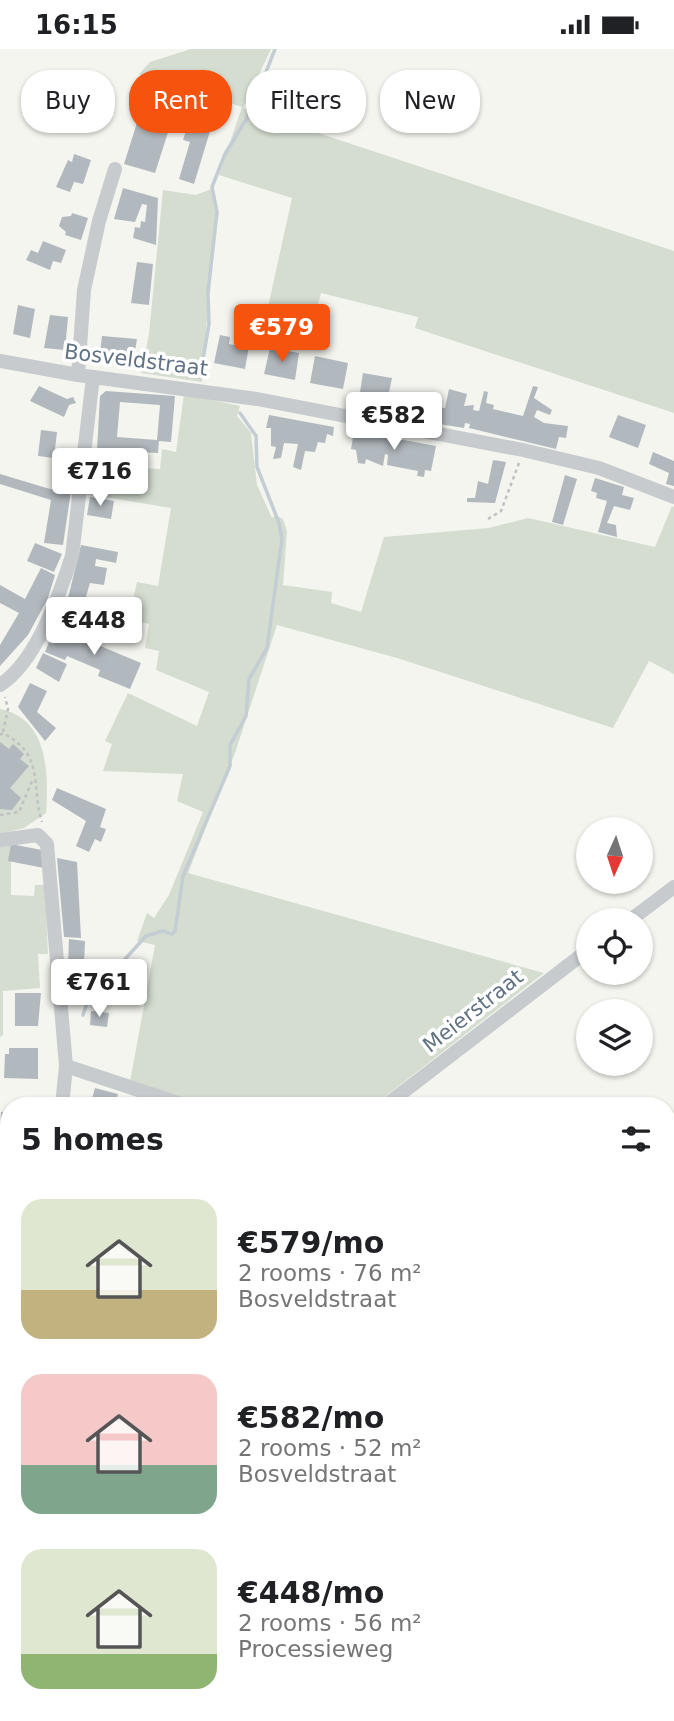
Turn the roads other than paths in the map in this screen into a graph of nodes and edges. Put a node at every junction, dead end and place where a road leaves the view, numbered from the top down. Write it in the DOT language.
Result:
graph roads {
  1 [pos="115,169"];
  2 [pos="0,361"];
  3 [pos="78,375"];
  4 [pos="93,377"];
  5 [pos="674,497"];
  6 [pos="0,685"];
  7 [pos="0,840"];
  8 [pos="674,887"];
  9 [pos="646,908"];
  10 [pos="576,959"];
  11 [pos="66,1066"];
  12 [pos="63,1097"];
  13 [pos="160,1097"];
  14 [pos="397,1097"];
  1 -- 3 [label="street"];
  2 -- 3 [label="street, Bosveldstraat"];
  3 -- 4 [label="street, Bosveldstraat"];
  4 -- 5 [label="street, Bosveldstraat"];
  4 -- 6 [label="street"];
  7 -- 11 [label="street"];
  8 -- 9 [label="street"];
  10 -- 14 [label="street, Meierstraat"];
  11 -- 12 [label="street"];
  11 -- 13 [label="street"];
}
